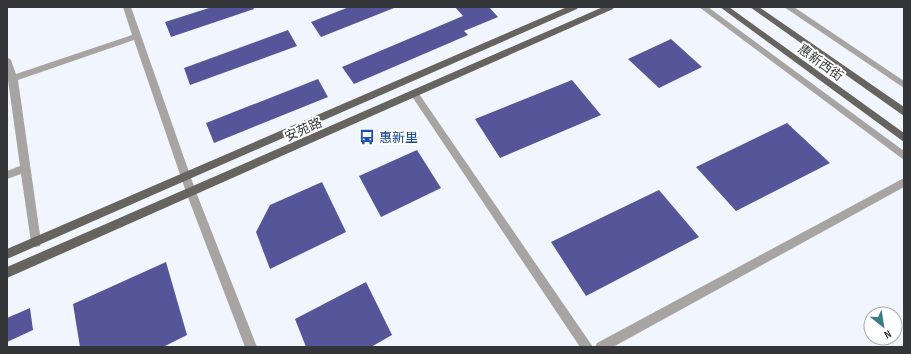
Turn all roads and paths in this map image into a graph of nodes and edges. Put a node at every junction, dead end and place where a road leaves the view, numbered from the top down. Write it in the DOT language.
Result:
graph roads {
  1 [pos="127,7"];
  2 [pos="574,7"];
  3 [pos="610,7"];
  4 [pos="703,7"];
  5 [pos="724,7"];
  6 [pos="754,7"];
  7 [pos="788,7"];
  8 [pos="137,36"];
  9 [pos="7,60"];
  10 [pos="13,78"];
  11 [pos="904,85"];
  12 [pos="414,93"];
  13 [pos="904,112"];
  14 [pos="904,138"];
  15 [pos="904,156"];
  16 [pos="25,168"];
  17 [pos="7,175"];
  18 [pos="185,177"];
  19 [pos="904,182"];
  20 [pos="191,192"];
  21 [pos="36,242"];
  22 [pos="7,254"];
  23 [pos="7,273"];
  24 [pos="251,347"];
  25 [pos="587,347"];
  26 [pos="601,347"];
  1 -- 8 [label="street"];
  2 -- 18 [label="main road, 安苑路"];
  3 -- 12 [label="main road, 安苑路"];
  4 -- 15 [label="street"];
  5 -- 14 [label="main road, 惠新西街"];
  6 -- 13 [label="main road, 惠新西街"];
  7 -- 11 [label="street"];
  8 -- 10 [label="street"];
  8 -- 18 [label="street"];
  9 -- 10 [label="street"];
  10 -- 16 [label="street"];
  12 -- 20 [label="main road, 安苑路"];
  12 -- 25 [label="street"];
  16 -- 17 [label="street"];
  16 -- 21 [label="street"];
  18 -- 20 [label="street"];
  18 -- 21 [label="main road, 安苑路"];
  19 -- 26 [label="street"];
  20 -- 23 [label="main road, 安苑路"];
  20 -- 24 [label="street"];
  21 -- 22 [label="main road, 安苑路"];
}
